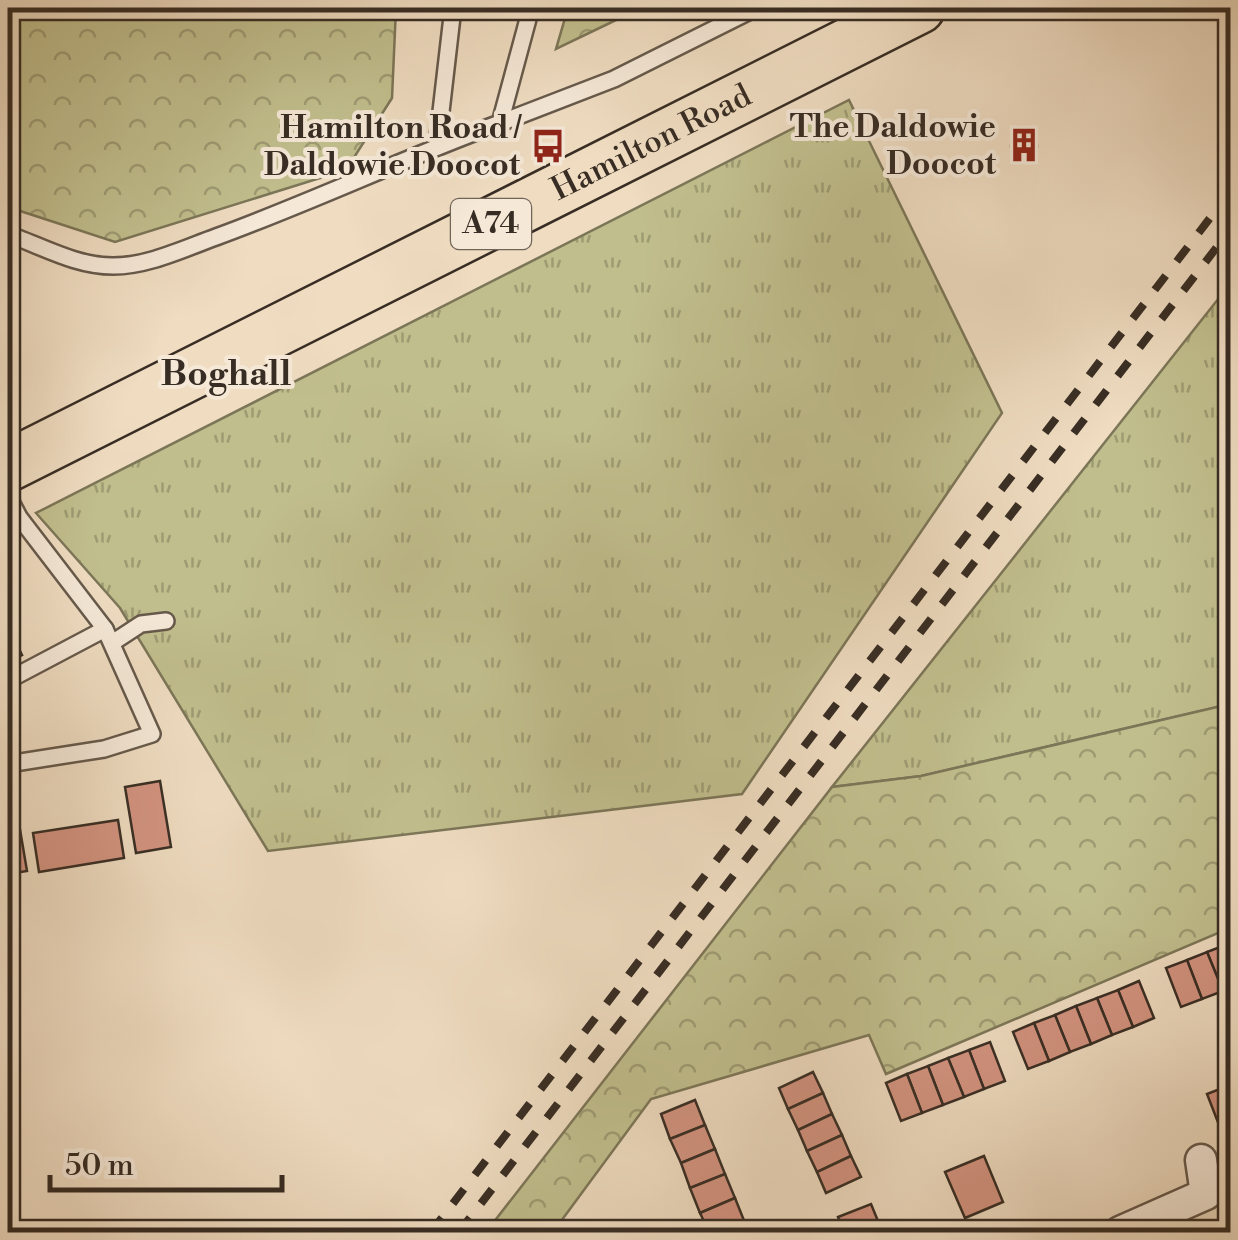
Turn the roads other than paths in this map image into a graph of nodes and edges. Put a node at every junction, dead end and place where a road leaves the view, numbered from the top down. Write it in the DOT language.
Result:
graph roads {
  1 [pos="453,8"];
  2 [pos="530,8"];
  3 [pos="756,8"];
  4 [pos="918,8"];
  5 [pos="500,123"];
  6 [pos="438,146"];
  7 [pos="8,238"];
  8 [pos="8,466"];
  9 [pos="8,496"];
  10 [pos="166,620"];
  11 [pos="109,636"];
  12 [pos="16,676"];
  13 [pos="8,764"];
  14 [pos="1201,1160"];
  15 [pos="1120,1232"];
  1 -- 6 [label="lane"];
  2 -- 5 [label="lane"];
  3 -- 5 [label="lane"];
  4 -- 8 [label="main road, Hamilton Road / A74"];
  5 -- 6 [label="lane"];
  6 -- 7 [label="lane"];
  9 -- 11 [label="lane"];
  10 -- 11 [label="lane"];
  11 -- 12 [label="lane"];
  11 -- 13 [label="lane"];
  14 -- 15 [label="street"];
}
